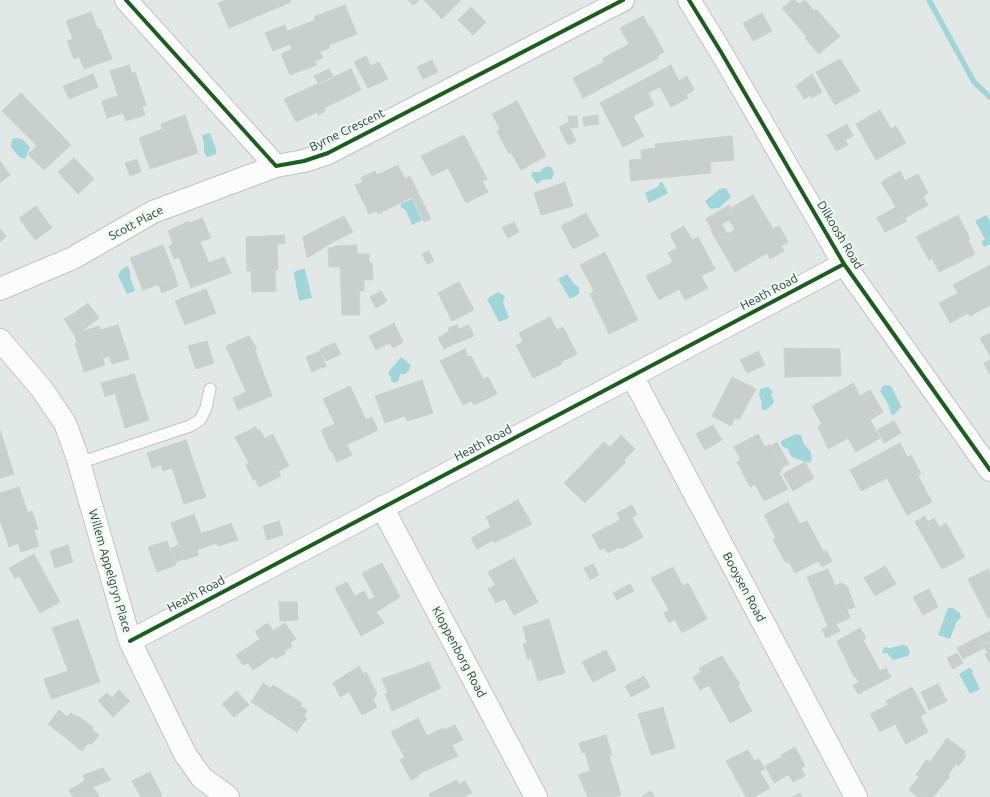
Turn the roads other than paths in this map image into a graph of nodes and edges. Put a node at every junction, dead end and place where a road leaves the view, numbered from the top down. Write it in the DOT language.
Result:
graph roads {
  1 [pos="126,0"];
  2 [pos="622,0"];
  3 [pos="689,0"];
  4 [pos="276,166"];
  5 [pos="844,264"];
  6 [pos="0,289"];
  7 [pos="0,340"];
  8 [pos="632,376"];
  9 [pos="210,389"];
  10 [pos="79,463"];
  11 [pos="990,470"];
  12 [pos="382,507"];
  13 [pos="130,641"];
  14 [pos="228,797"];
  15 [pos="536,797"];
  16 [pos="856,797"];
  1 -- 4 [label="street"];
  2 -- 4 [label="street, Byrne Crescent"];
  3 -- 5 [label="street, Dilkoosh Road"];
  4 -- 6 [label="street, Scott Place"];
  5 -- 8 [label="street, Heath Road"];
  5 -- 11 [label="street, Dilkoosh Road"];
  7 -- 10 [label="street, Willem Appelgryn Place"];
  8 -- 12 [label="street, Heath Road"];
  8 -- 16 [label="street, Booysen Road"];
  9 -- 10 [label="lane"];
  10 -- 13 [label="street, Willem Appelgryn Place"];
  12 -- 13 [label="street, Heath Road"];
  12 -- 15 [label="street, Kloppenborg Road"];
  13 -- 14 [label="street, Willem Appelgryn Place"];
}
